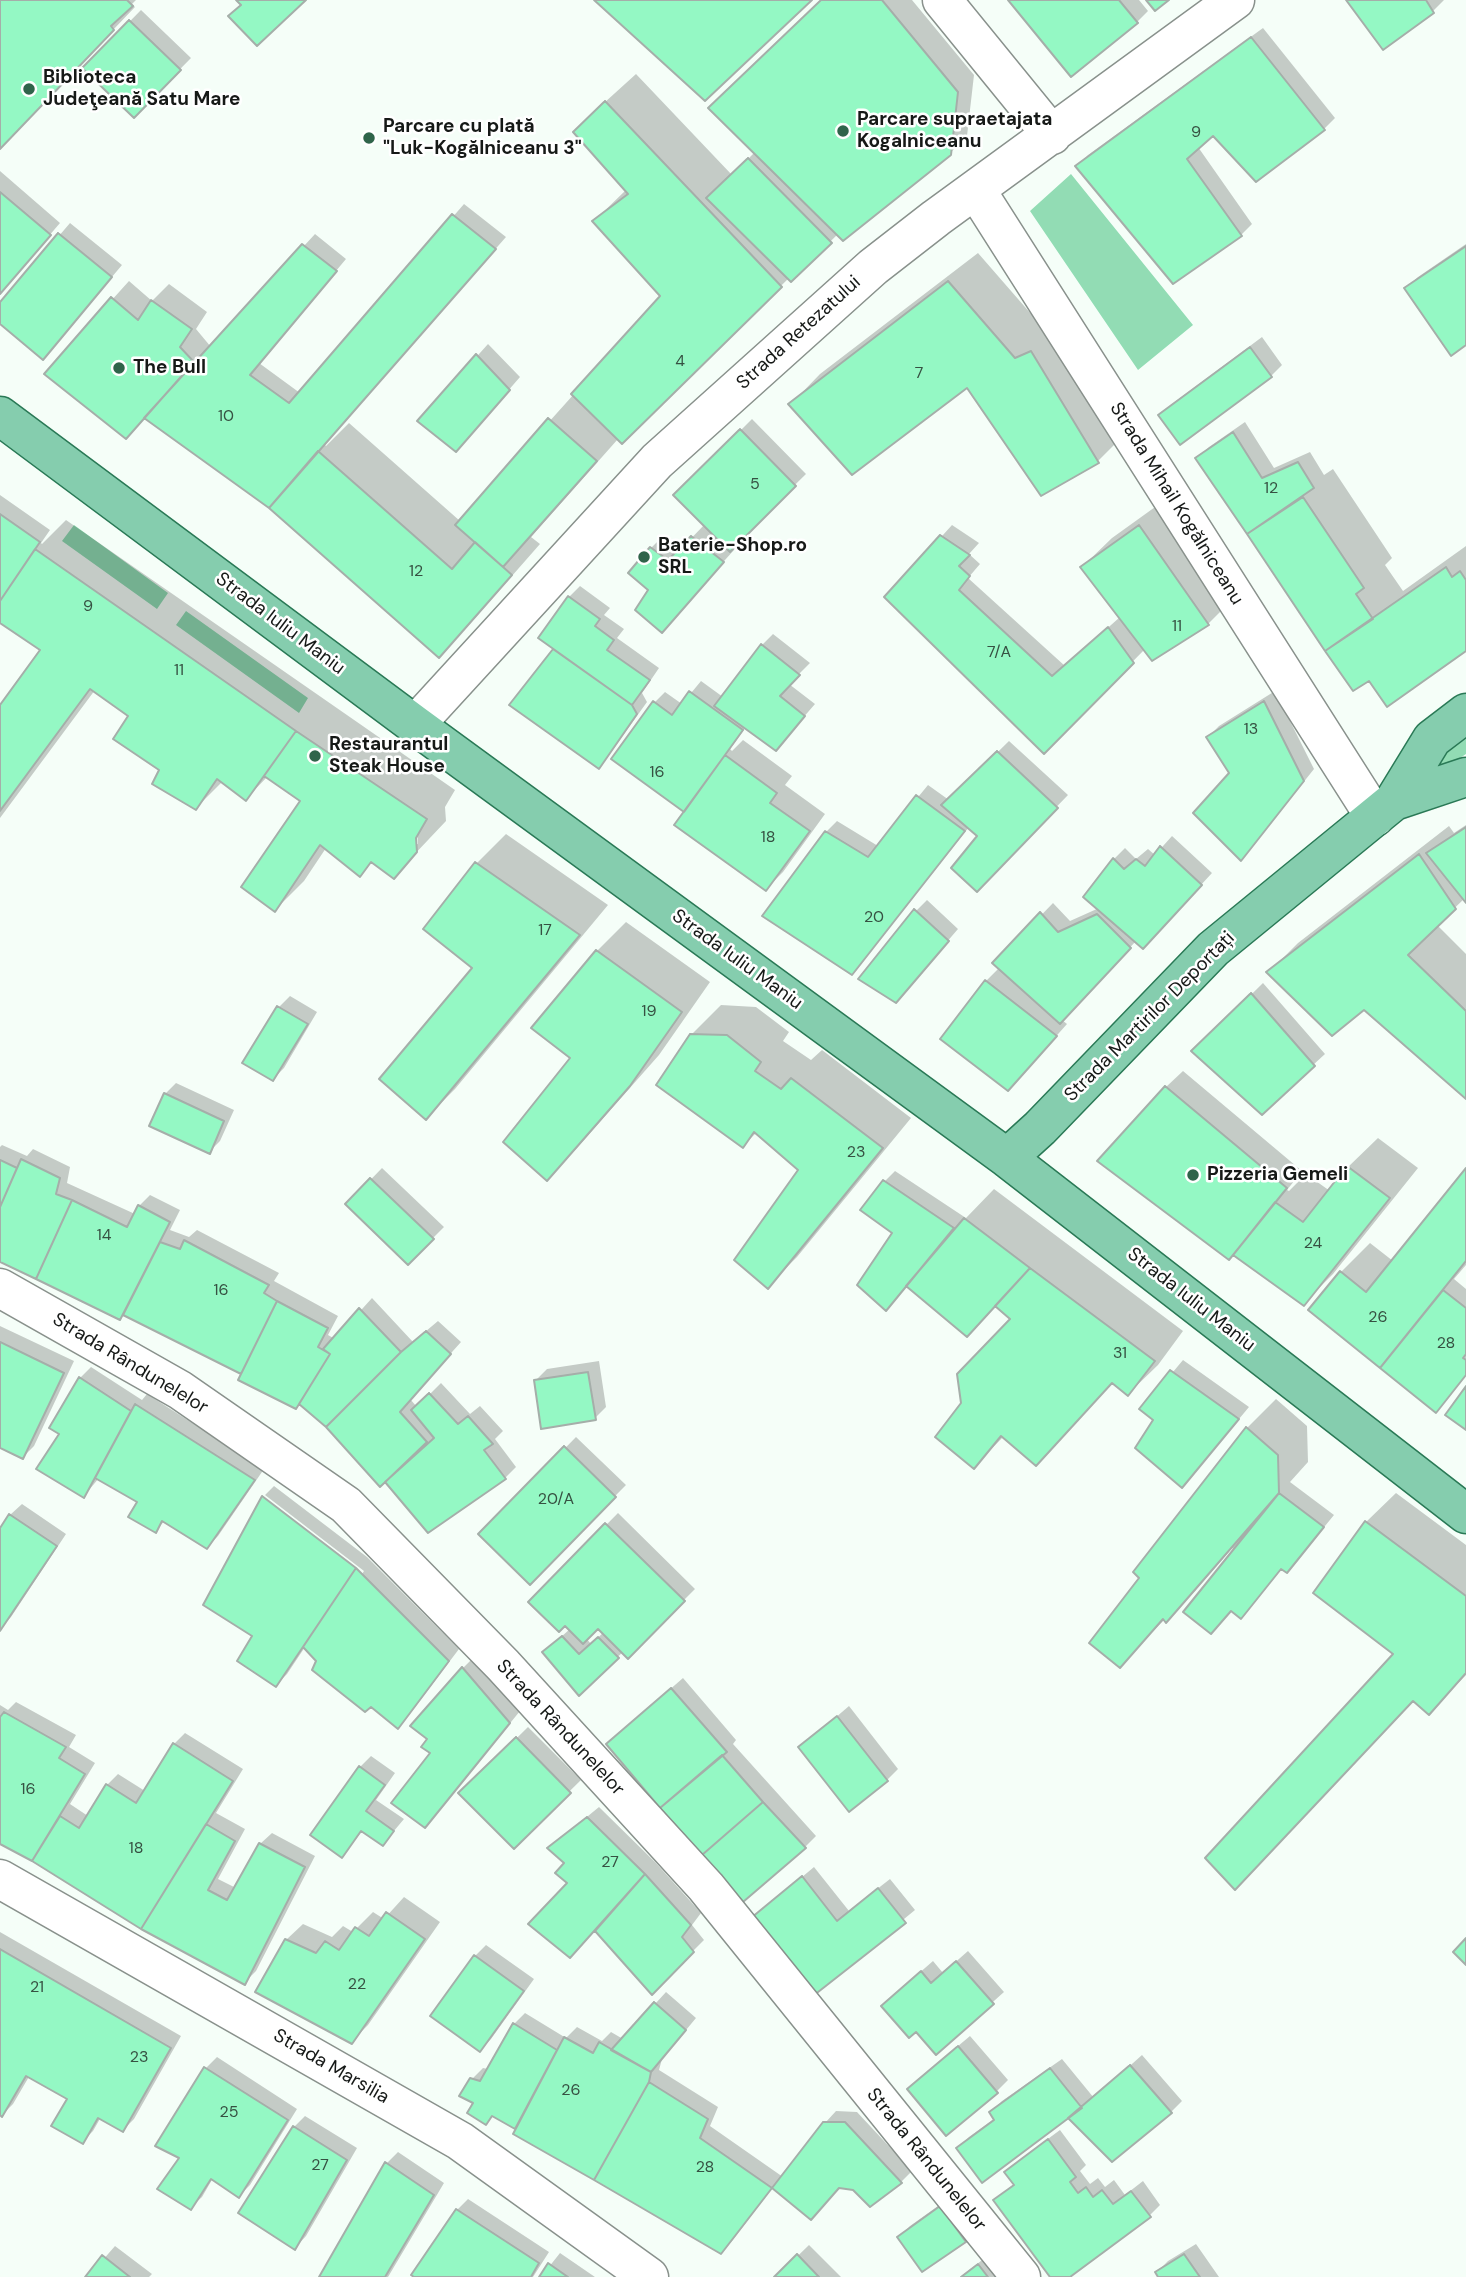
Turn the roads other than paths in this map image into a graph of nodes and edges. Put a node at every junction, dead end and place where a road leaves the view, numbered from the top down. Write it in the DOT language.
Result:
graph roads {
  1 [pos="942,0"];
  2 [pos="1235,0"];
  3 [pos="1052,135"];
  4 [pos="976,190"];
  5 [pos="0,416"];
  6 [pos="1466,713"];
  7 [pos="415,725"];
  8 [pos="1466,777"];
  9 [pos="1385,809"];
  10 [pos="1007,1158"];
  11 [pos="0,1288"];
  12 [pos="1466,1514"];
  13 [pos="0,1879"];
  14 [pos="649,2277"];
  15 [pos="1021,2277"];
  1 -- 3 [label="street"];
  2 -- 3 [label="street, Strada Retezatului"];
  3 -- 4 [label="street, Strada Retezatului"];
  4 -- 7 [label="street, Strada Retezatului"];
  4 -- 9 [label="street, Strada Mihail Kogălniceanu"];
  5 -- 7 [label="main road, Strada Iuliu Maniu"];
  6 -- 9 [label="main road, Strada Martirilor Deportați"];
  7 -- 10 [label="main road, Strada Iuliu Maniu"];
  8 -- 9 [label="main road, Strada Martirilor Deportați"];
  9 -- 10 [label="main road, Strada Martirilor Deportați"];
  10 -- 12 [label="main road, Strada Iuliu Maniu"];
  11 -- 15 [label="street, Strada Rândunelelor"];
  13 -- 14 [label="street, Strada Marsilia"];
}
